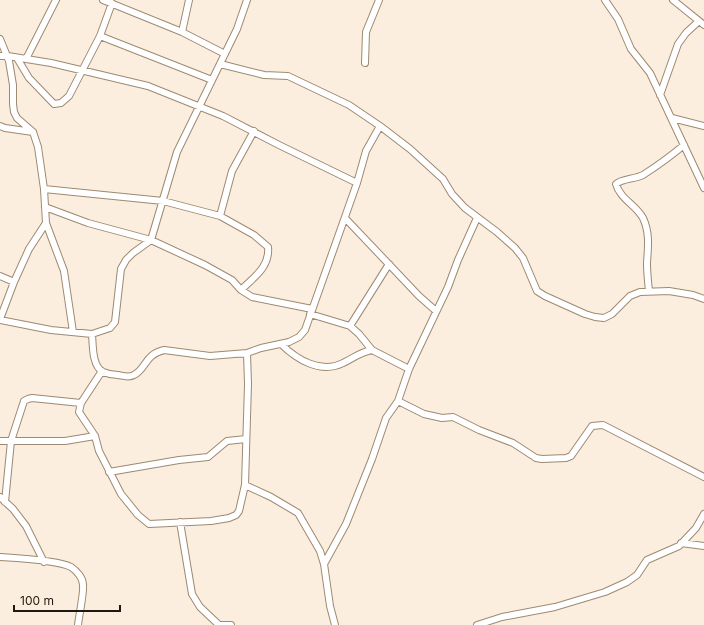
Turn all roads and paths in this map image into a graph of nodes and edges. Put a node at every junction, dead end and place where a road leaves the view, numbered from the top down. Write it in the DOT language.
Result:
graph roads {
  1 [pos="56,0"];
  2 [pos="103,0"];
  3 [pos="189,0"];
  4 [pos="247,0"];
  5 [pos="378,0"];
  6 [pos="605,0"];
  7 [pos="673,0"];
  8 [pos="112,3"];
  9 [pos="702,23"];
  10 [pos="182,32"];
  11 [pos="100,36"];
  12 [pos="0,39"];
  13 [pos="225,54"];
  14 [pos="2,57"];
  15 [pos="17,58"];
  16 [pos="26,59"];
  17 [pos="366,63"];
  18 [pos="220,64"];
  19 [pos="82,70"];
  20 [pos="212,80"];
  21 [pos="660,95"];
  22 [pos="199,106"];
  23 [pos="672,118"];
  24 [pos="0,126"];
  25 [pos="380,126"];
  26 [pos="704,126"];
  27 [pos="254,131"];
  28 [pos="33,132"];
  29 [pos="684,145"];
  30 [pos="357,183"];
  31 [pos="704,188"];
  32 [pos="44,189"];
  33 [pos="163,201"];
  34 [pos="45,207"];
  35 [pos="220,216"];
  36 [pos="345,218"];
  37 [pos="477,218"];
  38 [pos="46,223"];
  39 [pos="151,240"];
  40 [pos="389,264"];
  41 [pos="0,276"];
  42 [pos="14,282"];
  43 [pos="242,290"];
  44 [pos="649,291"];
  45 [pos="704,299"];
  46 [pos="311,312"];
  47 [pos="436,312"];
  48 [pos="0,320"];
  49 [pos="350,326"];
  50 [pos="73,332"];
  51 [pos="92,334"];
  52 [pos="281,344"];
  53 [pos="372,350"];
  54 [pos="247,354"];
  55 [pos="409,369"];
  56 [pos="102,371"];
  57 [pos="398,401"];
  58 [pos="81,403"];
  59 [pos="95,436"];
  60 [pos="246,439"];
  61 [pos="0,441"];
  62 [pos="11,441"];
  63 [pos="109,472"];
  64 [pos="704,477"];
  65 [pos="245,486"];
  66 [pos="0,497"];
  67 [pos="5,502"];
  68 [pos="704,514"];
  69 [pos="180,522"];
  70 [pos="682,543"];
  71 [pos="704,546"];
  72 [pos="0,557"];
  73 [pos="44,562"];
  74 [pos="324,564"];
  75 [pos="78,625"];
  76 [pos="220,625"];
  77 [pos="231,625"];
  78 [pos="335,625"];
  79 [pos="476,625"];
  1 -- 16 [label="street"];
  2 -- 8 [label="street"];
  3 -- 10 [label="street"];
  4 -- 13 [label="street"];
  5 -- 17 [label="street"];
  6 -- 21 [label="street"];
  7 -- 9 [label="street"];
  8 -- 10 [label="street"];
  8 -- 11 [label="street"];
  9 -- 21 [label="street"];
  10 -- 13 [label="street"];
  11 -- 19 [label="street"];
  11 -- 20 [label="street"];
  12 -- 14 [label="street"];
  13 -- 18 [label="street"];
  14 -- 15 [label="street"];
  14 -- 28 [label="street"];
  15 -- 16 [label="street"];
  15 -- 19 [label="street"];
  16 -- 19 [label="street"];
  18 -- 20 [label="street"];
  18 -- 25 [label="street"];
  19 -- 22 [label="street"];
  20 -- 22 [label="street"];
  21 -- 23 [label="street"];
  22 -- 27 [label="street"];
  22 -- 33 [label="street"];
  23 -- 26 [label="street"];
  23 -- 29 [label="street"];
  24 -- 28 [label="street"];
  25 -- 30 [label="street"];
  25 -- 37 [label="street"];
  27 -- 30 [label="street"];
  27 -- 35 [label="street"];
  28 -- 32 [label="street"];
  29 -- 31 [label="street"];
  29 -- 44 [label="street"];
  30 -- 36 [label="street"];
  32 -- 33 [label="street"];
  32 -- 34 [label="street"];
  33 -- 35 [label="street"];
  33 -- 39 [label="street"];
  34 -- 38 [label="street"];
  34 -- 39 [label="street"];
  35 -- 43 [label="street"];
  36 -- 40 [label="street"];
  36 -- 46 [label="street"];
  37 -- 44 [label="street"];
  37 -- 47 [label="street"];
  38 -- 42 [label="street"];
  38 -- 50 [label="street"];
  39 -- 43 [label="street"];
  39 -- 51 [label="street"];
  40 -- 47 [label="street"];
  40 -- 49 [label="street"];
  41 -- 42 [label="street"];
  42 -- 48 [label="street"];
  43 -- 46 [label="street"];
  44 -- 45 [label="street"];
  46 -- 49 [label="street"];
  46 -- 52 [label="street"];
  47 -- 55 [label="street"];
  48 -- 50 [label="street"];
  49 -- 53 [label="street"];
  50 -- 51 [label="street"];
  51 -- 56 [label="street"];
  52 -- 53 [label="street"];
  52 -- 54 [label="street"];
  53 -- 55 [label="street"];
  54 -- 56 [label="street"];
  54 -- 60 [label="street"];
  55 -- 57 [label="street"];
  56 -- 58 [label="street"];
  57 -- 64 [label="street"];
  57 -- 74 [label="street"];
  58 -- 59 [label="street"];
  58 -- 62 [label="street"];
  59 -- 62 [label="street"];
  59 -- 63 [label="street"];
  60 -- 63 [label="street"];
  60 -- 65 [label="street"];
  61 -- 62 [label="street"];
  62 -- 67 [label="street"];
  63 -- 69 [label="street"];
  65 -- 69 [label="street"];
  65 -- 74 [label="street"];
  66 -- 67 [label="street"];
  67 -- 73 [label="street"];
  68 -- 70 [label="street"];
  69 -- 76 [label="street"];
  70 -- 71 [label="street"];
  70 -- 79 [label="street"];
  72 -- 73 [label="street"];
  73 -- 75 [label="street"];
  74 -- 78 [label="street"];
  76 -- 77 [label="street"];
}
